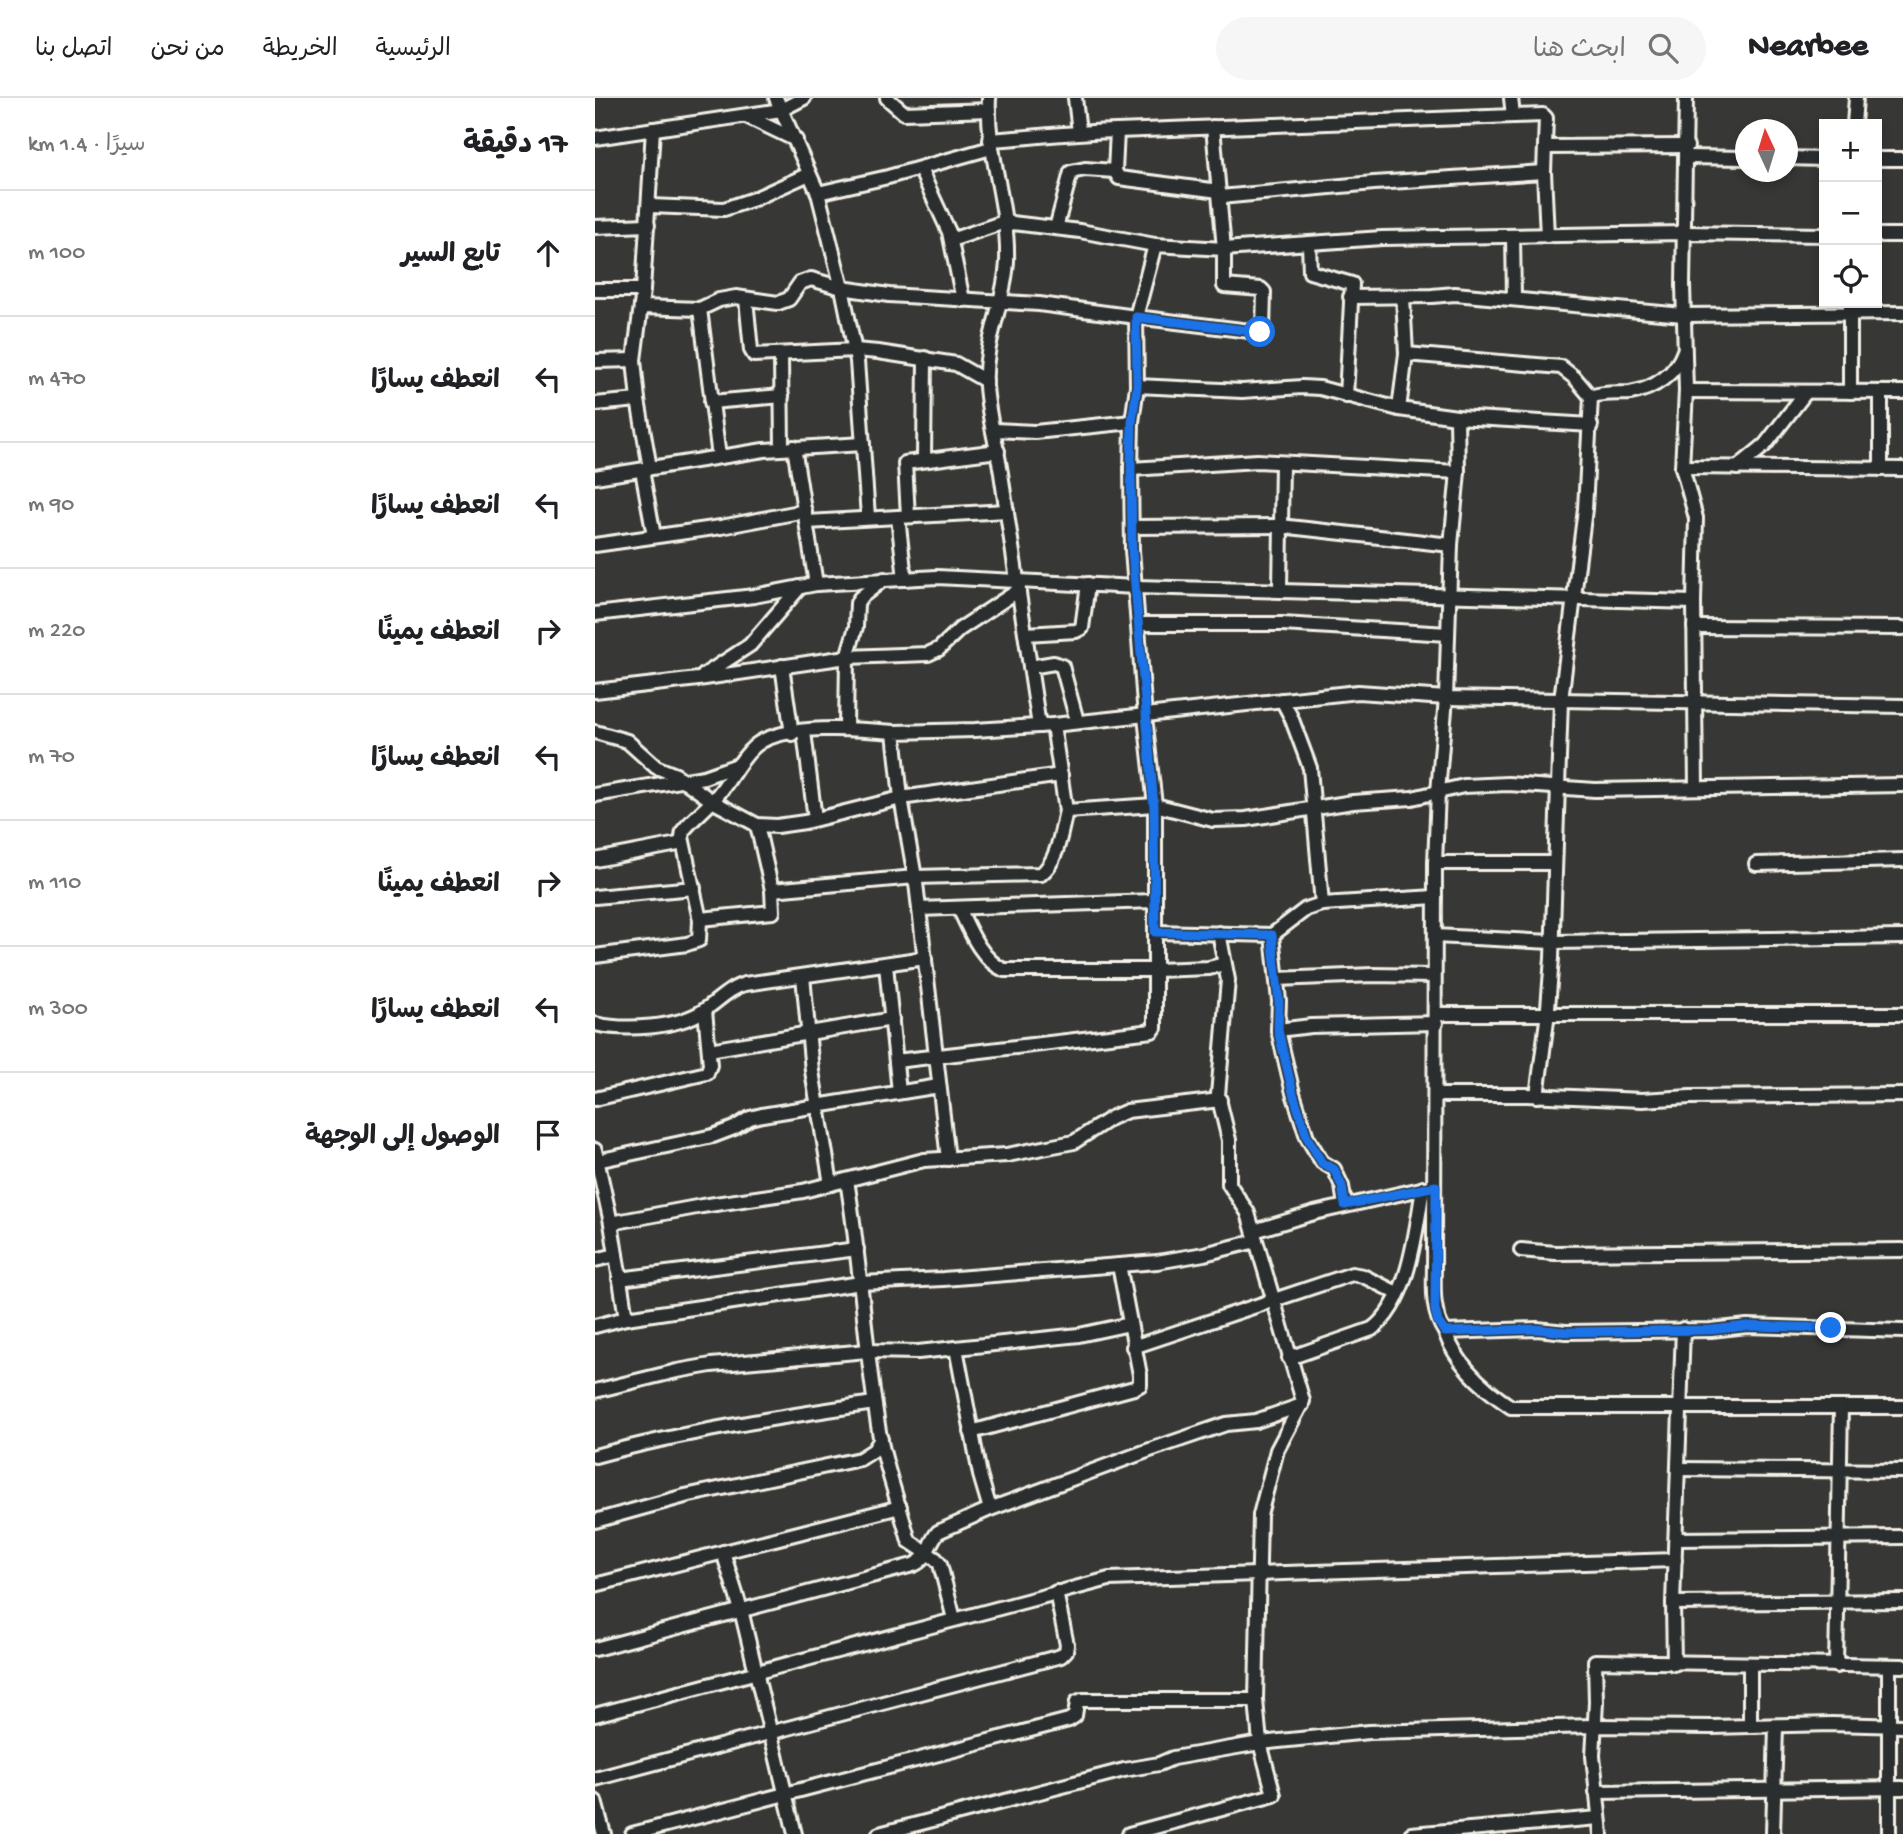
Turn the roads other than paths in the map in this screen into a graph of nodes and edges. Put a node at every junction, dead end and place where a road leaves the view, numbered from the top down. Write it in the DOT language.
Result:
graph roads {
  1 [pos="804,98"];
  2 [pos="887,98"];
  3 [pos="1075,98"];
  4 [pos="1511,98"];
  5 [pos="1686,98"];
  6 [pos="1856,98"];
  7 [pos="778,104"];
  8 [pos="989,104"];
  9 [pos="746,116"];
  10 [pos="1513,116"];
  11 [pos="1854,119"];
  12 [pos="1213,127"];
  13 [pos="653,129"];
  14 [pos="1117,131"];
  15 [pos="1079,132"];
  16 [pos="595,138"];
  17 [pos="796,140"];
  18 [pos="991,144"];
  19 [pos="1546,147"];
  20 [pos="1687,152"];
  21 [pos="1735,157"];
  22 [pos="1798,158"];
  23 [pos="1819,159"];
  24 [pos="1882,159"];
  25 [pos="1903,159"];
  26 [pos="921,169"];
  27 [pos="1115,171"];
  28 [pos="1544,172"];
  29 [pos="809,174"];
  30 [pos="818,193"];
  31 [pos="1219,194"];
  32 [pos="650,206"];
  33 [pos="1004,222"];
  34 [pos="648,225"];
  35 [pos="595,227"];
  36 [pos="1056,228"];
  37 [pos="1684,233"];
  38 [pos="1819,235"];
  39 [pos="1882,235"];
  40 [pos="1903,235"];
  41 [pos="1513,236"];
  42 [pos="1547,236"];
  43 [pos="951,240"];
  44 [pos="1309,243"];
  45 [pos="1154,244"];
  46 [pos="1224,249"];
  47 [pos="842,288"];
  48 [pos="595,290"];
  49 [pos="643,290"];
  50 [pos="1350,297"];
  51 [pos="1403,297"];
  52 [pos="747,299"];
  53 [pos="1514,299"];
  54 [pos="963,300"];
  55 [pos="1001,302"];
  56 [pos="641,307"];
  57 [pos="1850,308"];
  58 [pos="700,309"];
  59 [pos="1903,313"];
  60 [pos="1683,315"];
  61 [pos="1136,317"];
  62 [pos="855,349"];
  63 [pos="1684,351"];
  64 [pos="1406,354"];
  65 [pos="781,355"];
  66 [pos="925,358"];
  67 [pos="634,360"];
  68 [pos="595,361"];
  69 [pos="986,381"];
  70 [pos="1137,386"];
  71 [pos="1686,391"];
  72 [pos="1806,392"];
  73 [pos="1850,392"];
  74 [pos="1881,392"];
  75 [pos="1903,392"];
  76 [pos="782,396"];
  77 [pos="1346,396"];
  78 [pos="1591,397"];
  79 [pos="638,400"];
  80 [pos="712,402"];
  81 [pos="595,404"];
  82 [pos="1399,410"];
  83 [pos="1457,417"];
  84 [pos="1132,422"];
  85 [pos="1591,425"];
  86 [pos="994,430"];
  87 [pos="863,444"];
  88 [pos="788,448"];
  89 [pos="998,451"];
  90 [pos="719,457"];
  91 [pos="924,460"];
  92 [pos="1282,463"];
  93 [pos="1682,467"];
  94 [pos="1737,468"];
  95 [pos="646,469"];
  96 [pos="1131,469"];
  97 [pos="1881,469"];
  98 [pos="1903,469"];
  99 [pos="1458,472"];
  100 [pos="595,477"];
  101 [pos="1007,510"];
  102 [pos="903,516"];
  103 [pos="806,517"];
  104 [pos="868,517"];
  105 [pos="1280,526"];
  106 [pos="1132,527"];
  107 [pos="654,536"];
  108 [pos="595,545"];
  109 [pos="1451,545"];
  110 [pos="884,579"];
  111 [pos="905,579"];
  112 [pos="816,584"];
  113 [pos="1088,584"];
  114 [pos="1018,585"];
  115 [pos="800,587"];
  116 [pos="1136,587"];
  117 [pos="1280,589"];
  118 [pos="1451,595"];
  119 [pos="1573,601"];
  120 [pos="1694,603"];
  121 [pos="595,614"];
  122 [pos="1139,624"];
  123 [pos="1694,627"];
  124 [pos="1903,628"];
  125 [pos="1026,634"];
  126 [pos="1448,634"];
  127 [pos="847,657"];
  128 [pos="782,666"];
  129 [pos="1030,667"];
  130 [pos="698,679"];
  131 [pos="595,691"];
  132 [pos="1446,698"];
  133 [pos="1282,700"];
  134 [pos="1560,700"];
  135 [pos="1695,702"];
  136 [pos="1903,706"];
  137 [pos="1145,717"];
  138 [pos="1077,721"];
  139 [pos="1053,725"];
  140 [pos="1039,726"];
  141 [pos="846,729"];
  142 [pos="595,732"];
  143 [pos="894,732"];
  144 [pos="798,733"];
  145 [pos="740,764"];
  146 [pos="1061,775"];
  147 [pos="682,781"];
  148 [pos="1903,785"];
  149 [pos="1558,787"];
  150 [pos="1696,788"];
  151 [pos="1438,792"];
  152 [pos="595,795"];
  153 [pos="901,798"];
  154 [pos="712,801"];
  155 [pos="1154,806"];
  156 [pos="1315,807"];
  157 [pos="1066,811"];
  158 [pos="815,819"];
  159 [pos="757,825"];
  160 [pos="683,843"];
  161 [pos="595,860"];
  162 [pos="1903,860"];
  163 [pos="1435,863"];
  164 [pos="1555,863"];
  165 [pos="1756,864"];
  166 [pos="915,877"];
  167 [pos="694,888"];
  168 [pos="772,890"];
  169 [pos="595,897"];
  170 [pos="1435,897"];
  171 [pos="1154,901"];
  172 [pos="1322,904"];
  173 [pos="959,908"];
  174 [pos="919,909"];
  175 [pos="699,919"];
  176 [pos="1155,932"];
  177 [pos="1219,933"];
  178 [pos="1272,935"];
  179 [pos="1435,936"];
  180 [pos="1903,937"];
  181 [pos="1552,942"];
  182 [pos="595,956"];
  183 [pos="925,958"];
  184 [pos="1224,964"];
  185 [pos="886,965"];
  186 [pos="1156,970"];
  187 [pos="803,976"];
  188 [pos="1434,976"];
  189 [pos="1277,979"];
  190 [pos="705,1010"];
  191 [pos="1547,1014"];
  192 [pos="1903,1014"];
  193 [pos="892,1019"];
  194 [pos="1436,1019"];
  195 [pos="595,1024"];
  196 [pos="1278,1030"];
  197 [pos="809,1032"];
  198 [pos="709,1050"];
  199 [pos="936,1056"];
  200 [pos="896,1061"];
  201 [pos="939,1086"];
  202 [pos="899,1092"];
  203 [pos="1903,1095"];
  204 [pos="1435,1096"];
  205 [pos="1537,1096"];
  206 [pos="595,1099"];
  207 [pos="1220,1100"];
  208 [pos="818,1105"];
  209 [pos="596,1155"];
  210 [pos="948,1159"];
  211 [pos="847,1180"];
  212 [pos="831,1184"];
  213 [pos="1429,1187"];
  214 [pos="599,1193"];
  215 [pos="1345,1205"];
  216 [pos="611,1223"];
  217 [pos="1255,1236"];
  218 [pos="857,1249"];
  219 [pos="1521,1250"];
  220 [pos="1903,1250"];
  221 [pos="616,1255"];
  222 [pos="595,1260"];
  223 [pos="1119,1265"];
  224 [pos="619,1279"];
  225 [pos="861,1283"];
  226 [pos="1397,1293"];
  227 [pos="1273,1301"];
  228 [pos="626,1318"];
  229 [pos="1130,1324"];
  230 [pos="595,1326"];
  231 [pos="1683,1329"];
  232 [pos="1903,1331"];
  233 [pos="1445,1332"];
  234 [pos="1133,1347"];
  235 [pos="956,1348"];
  236 [pos="867,1351"];
  237 [pos="1289,1358"];
  238 [pos="595,1391"];
  239 [pos="874,1403"];
  240 [pos="1302,1405"];
  241 [pos="1681,1407"];
  242 [pos="1841,1407"];
  243 [pos="1903,1407"];
  244 [pos="971,1432"];
  245 [pos="881,1439"];
  246 [pos="595,1456"];
  247 [pos="1678,1469"];
  248 [pos="1840,1471"];
  249 [pos="1903,1471"];
  250 [pos="900,1507"];
  251 [pos="990,1509"];
  252 [pos="595,1521"];
  253 [pos="1903,1537"];
  254 [pos="1839,1538"];
  255 [pos="1676,1539"];
  256 [pos="723,1552"];
  257 [pos="928,1553"];
  258 [pos="1675,1560"];
  259 [pos="1258,1575"];
  260 [pos="595,1585"];
  261 [pos="1056,1592"];
  262 [pos="1838,1601"];
  263 [pos="1903,1601"];
  264 [pos="1674,1603"];
  265 [pos="741,1609"];
  266 [pos="954,1619"];
  267 [pos="595,1649"];
  268 [pos="1674,1664"];
  269 [pos="1750,1665"];
  270 [pos="1836,1666"];
  271 [pos="1889,1666"];
  272 [pos="1903,1667"];
  273 [pos="756,1674"];
  274 [pos="1257,1700"];
  275 [pos="595,1715"];
  276 [pos="1594,1726"];
  277 [pos="1750,1726"];
  278 [pos="1776,1726"];
  279 [pos="1897,1726"];
  280 [pos="770,1734"];
  281 [pos="1260,1743"];
  282 [pos="595,1779"];
  283 [pos="1775,1788"];
  284 [pos="1889,1788"];
  285 [pos="1903,1788"];
  286 [pos="1596,1792"];
  287 [pos="784,1795"];
  288 [pos="595,1801"];
  289 [pos="1599,1818"];
  290 [pos="604,1834"];
  291 [pos="632,1834"];
  292 [pos="795,1834"];
  293 [pos="879,1834"];
  294 [pos="1129,1834"];
  295 [pos="1411,1834"];
  296 [pos="1601,1834"];
  297 [pos="1773,1834"];
  298 [pos="1889,1834"];
  1 -- 7 [label="street"];
  2 -- 8 [label="street"];
  3 -- 15 [label="street"];
  4 -- 10 [label="street"];
  5 -- 20 [label="street"];
  6 -- 11 [label="street"];
  7 -- 9 [label="street"];
  7 -- 17 [label="street"];
  8 -- 18 [label="street"];
  9 -- 13 [label="street"];
  9 -- 17 [label="street"];
  10 -- 12 [label="street"];
  10 -- 19 [label="street"];
  12 -- 14 [label="street"];
  12 -- 31 [label="street"];
  13 -- 16 [label="street"];
  13 -- 32 [label="street"];
  14 -- 15 [label="street"];
  14 -- 27 [label="street"];
  15 -- 18 [label="street"];
  17 -- 29 [label="street"];
  18 -- 26 [label="street"];
  18 -- 33 [label="street"];
  19 -- 20 [label="street"];
  19 -- 28 [label="street"];
  20 -- 21 [label="street"];
  20 -- 37 [label="street"];
  22 -- 23 [label="street"];
  24 -- 25 [label="street"];
  26 -- 30 [label="street"];
  26 -- 43 [label="street"];
  27 -- 31 [label="street"];
  27 -- 36 [label="street"];
  28 -- 31 [label="street"];
  28 -- 42 [label="street"];
  29 -- 30 [label="street"];
  29 -- 32 [label="street"];
  30 -- 47 [label="street"];
  31 -- 46 [label="street"];
  32 -- 34 [label="street"];
  33 -- 36 [label="street"];
  33 -- 43 [label="street"];
  33 -- 55 [label="street"];
  34 -- 35 [label="street"];
  34 -- 49 [label="street"];
  36 -- 45 [label="street"];
  37 -- 38 [label="street"];
  37 -- 42 [label="street"];
  37 -- 60 [label="street"];
  39 -- 40 [label="street"];
  41 -- 42 [label="street"];
  41 -- 44 [label="street"];
  41 -- 53 [label="street"];
  43 -- 54 [label="street"];
  44 -- 46 [label="street"];
  44 -- 50 [label="street"];
  45 -- 46 [label="street"];
  45 -- 61 [label="street"];
  46 -- 61 [label="street"];
  47 -- 52 [label="street"];
  47 -- 54 [label="street"];
  47 -- 62 [label="street"];
  48 -- 49 [label="street"];
  49 -- 56 [label="street"];
  50 -- 51 [label="street"];
  50 -- 77 [label="street"];
  51 -- 53 [label="street"];
  51 -- 64 [label="street"];
  52 -- 58 [label="street"];
  52 -- 65 [label="street"];
  53 -- 60 [label="street"];
  54 -- 55 [label="street"];
  55 -- 61 [label="street"];
  55 -- 69 [label="street"];
  56 -- 58 [label="street"];
  56 -- 67 [label="street"];
  57 -- 59 [label="street"];
  57 -- 60 [label="street"];
  57 -- 73 [label="street"];
  58 -- 80 [label="street"];
  60 -- 63 [label="street"];
  61 -- 70 [label="street"];
  62 -- 65 [label="street"];
  62 -- 66 [label="street"];
  62 -- 87 [label="street"];
  63 -- 71 [label="street"];
  63 -- 78 [label="street"];
  64 -- 78 [label="street"];
  64 -- 82 [label="street"];
  65 -- 76 [label="street"];
  66 -- 69 [label="street"];
  66 -- 91 [label="street"];
  67 -- 68 [label="street"];
  67 -- 79 [label="street"];
  69 -- 86 [label="street"];
  70 -- 77 [label="street"];
  70 -- 84 [label="street"];
  71 -- 72 [label="street"];
  71 -- 93 [label="street"];
  72 -- 73 [label="street"];
  72 -- 94 [label="street"];
  73 -- 74 [label="street"];
  74 -- 75 [label="street"];
  74 -- 97 [label="street"];
  76 -- 80 [label="street"];
  76 -- 88 [label="street"];
  77 -- 82 [label="street"];
  78 -- 85 [label="street"];
  79 -- 81 [label="street"];
  79 -- 95 [label="street"];
  80 -- 90 [label="street"];
  82 -- 83 [label="street"];
  83 -- 85 [label="street"];
  83 -- 99 [label="street"];
  84 -- 86 [label="street"];
  84 -- 96 [label="street"];
  85 -- 119 [label="street"];
  86 -- 89 [label="street"];
  87 -- 88 [label="street"];
  87 -- 104 [label="street"];
  88 -- 90 [label="street"];
  88 -- 103 [label="street"];
  89 -- 91 [label="street"];
  89 -- 101 [label="street"];
  90 -- 95 [label="street"];
  91 -- 102 [label="street"];
  92 -- 96 [label="street"];
  92 -- 99 [label="street"];
  92 -- 105 [label="street"];
  93 -- 94 [label="street"];
  93 -- 120 [label="street"];
  94 -- 97 [label="street"];
  95 -- 100 [label="street"];
  95 -- 107 [label="street"];
  96 -- 106 [label="street"];
  97 -- 98 [label="street"];
  99 -- 109 [label="street"];
  101 -- 102 [label="street"];
  101 -- 114 [label="street"];
  102 -- 104 [label="street"];
  102 -- 111 [label="street"];
  103 -- 104 [label="street"];
  103 -- 107 [label="street"];
  103 -- 112 [label="street"];
  105 -- 106 [label="street"];
  105 -- 109 [label="street"];
  105 -- 117 [label="street"];
  106 -- 116 [label="street"];
  107 -- 108 [label="street"];
  109 -- 118 [label="street"];
  110 -- 111 [label="street"];
  110 -- 112 [label="street"];
  110 -- 127 [label="street"];
  111 -- 114 [label="street"];
  112 -- 115 [label="street"];
  113 -- 114 [label="street"];
  113 -- 116 [label="street"];
  113 -- 125 [label="street"];
  114 -- 125 [label="street"];
  114 -- 127 [label="street"];
  115 -- 121 [label="street"];
  115 -- 130 [label="street"];
  116 -- 117 [label="street"];
  116 -- 122 [label="street"];
  117 -- 118 [label="street"];
  118 -- 119 [label="street"];
  118 -- 126 [label="street"];
  119 -- 120 [label="street"];
  119 -- 134 [label="street"];
  120 -- 123 [label="street"];
  122 -- 126 [label="street"];
  122 -- 137 [label="street"];
  123 -- 124 [label="street"];
  123 -- 135 [label="street"];
  125 -- 129 [label="street"];
  126 -- 132 [label="street"];
  127 -- 128 [label="street"];
  127 -- 141 [label="street"];
  128 -- 130 [label="street"];
  128 -- 144 [label="street"];
  129 -- 138 [label="street"];
  129 -- 140 [label="street"];
  130 -- 131 [label="street"];
  132 -- 133 [label="street"];
  132 -- 134 [label="street"];
  132 -- 151 [label="street"];
  133 -- 137 [label="street"];
  133 -- 156 [label="street"];
  134 -- 135 [label="street"];
  134 -- 149 [label="street"];
  135 -- 136 [label="street"];
  135 -- 150 [label="street"];
  137 -- 138 [label="street"];
  137 -- 155 [label="street"];
  138 -- 139 [label="street"];
  139 -- 140 [label="street"];
  139 -- 146 [label="street"];
  140 -- 143 [label="street"];
  141 -- 143 [label="street"];
  141 -- 144 [label="street"];
  142 -- 147 [label="street"];
  143 -- 153 [label="street"];
  144 -- 145 [label="street"];
  144 -- 158 [label="street"];
  145 -- 147 [label="street"];
  145 -- 154 [label="street"];
  146 -- 153 [label="street"];
  146 -- 157 [label="street"];
  147 -- 152 [label="street"];
  147 -- 154 [label="street"];
  148 -- 150 [label="street"];
  149 -- 150 [label="street"];
  149 -- 151 [label="street"];
  149 -- 164 [label="street"];
  151 -- 156 [label="street"];
  151 -- 163 [label="street"];
  153 -- 158 [label="street"];
  153 -- 166 [label="street"];
  154 -- 159 [label="street"];
  154 -- 160 [label="street"];
  155 -- 156 [label="street"];
  155 -- 157 [label="street"];
  155 -- 171 [label="street"];
  156 -- 172 [label="street"];
  157 -- 166 [label="street"];
  158 -- 159 [label="street"];
  159 -- 168 [label="street"];
  160 -- 161 [label="street"];
  160 -- 167 [label="street"];
  162 -- 165 [label="street"];
  163 -- 164 [label="street"];
  163 -- 170 [label="street"];
  164 -- 181 [label="street"];
  166 -- 168 [label="street"];
  166 -- 174 [label="street"];
  167 -- 169 [label="street"];
  167 -- 175 [label="street"];
  168 -- 175 [label="street"];
  170 -- 172 [label="street"];
  170 -- 179 [label="street"];
  171 -- 173 [label="street"];
  171 -- 176 [label="street"];
  172 -- 178 [label="street"];
  173 -- 174 [label="street"];
  173 -- 186 [label="street"];
  174 -- 183 [label="street"];
  175 -- 182 [label="street"];
  176 -- 177 [label="street"];
  176 -- 186 [label="street"];
  177 -- 178 [label="street"];
  177 -- 184 [label="street"];
  178 -- 189 [label="street"];
  179 -- 181 [label="street"];
  179 -- 188 [label="street"];
  180 -- 181 [label="street"];
  181 -- 191 [label="street"];
  183 -- 185 [label="street"];
  183 -- 199 [label="street"];
  184 -- 186 [label="street"];
  184 -- 207 [label="street"];
  185 -- 187 [label="street"];
  185 -- 193 [label="street"];
  186 -- 199 [label="street"];
  187 -- 190 [label="street"];
  187 -- 197 [label="street"];
  188 -- 189 [label="street"];
  188 -- 194 [label="street"];
  189 -- 196 [label="street"];
  190 -- 195 [label="street"];
  190 -- 198 [label="street"];
  191 -- 192 [label="street"];
  191 -- 194 [label="street"];
  191 -- 205 [label="street"];
  193 -- 197 [label="street"];
  193 -- 200 [label="street"];
  194 -- 196 [label="street"];
  194 -- 204 [label="street"];
  196 -- 215 [label="street"];
  197 -- 198 [label="street"];
  197 -- 208 [label="street"];
  198 -- 206 [label="street"];
  199 -- 200 [label="street"];
  199 -- 201 [label="street"];
  200 -- 202 [label="street"];
  201 -- 202 [label="street"];
  201 -- 210 [label="street"];
  202 -- 208 [label="street"];
  203 -- 205 [label="street"];
  204 -- 205 [label="street"];
  204 -- 213 [label="street"];
  207 -- 210 [label="street"];
  207 -- 217 [label="street"];
  208 -- 209 [label="street"];
  208 -- 212 [label="street"];
  209 -- 214 [label="street"];
  210 -- 211 [label="street"];
  211 -- 212 [label="street"];
  211 -- 218 [label="street"];
  212 -- 216 [label="street"];
  213 -- 215 [label="street"];
  213 -- 226 [label="street"];
  213 -- 233 [label="street"];
  214 -- 216 [label="street"];
  215 -- 217 [label="street"];
  216 -- 221 [label="street"];
  217 -- 223 [label="street"];
  217 -- 227 [label="street"];
  218 -- 224 [label="street"];
  218 -- 225 [label="street"];
  219 -- 220 [label="street"];
  221 -- 222 [label="street"];
  221 -- 224 [label="street"];
  223 -- 225 [label="street"];
  223 -- 229 [label="street"];
  224 -- 228 [label="street"];
  225 -- 228 [label="street"];
  225 -- 236 [label="street"];
  226 -- 227 [label="street"];
  226 -- 237 [label="street"];
  227 -- 234 [label="street"];
  227 -- 237 [label="street"];
  228 -- 230 [label="street"];
  229 -- 234 [label="street"];
  229 -- 235 [label="street"];
  231 -- 232 [label="street"];
  231 -- 233 [label="street"];
  231 -- 241 [label="street"];
  233 -- 241 [label="street"];
  234 -- 244 [label="street"];
  235 -- 236 [label="street"];
  235 -- 244 [label="street"];
  236 -- 238 [label="street"];
  236 -- 239 [label="street"];
  237 -- 240 [label="street"];
  239 -- 245 [label="street"];
  239 -- 246 [label="street"];
  240 -- 251 [label="street"];
  240 -- 259 [label="street"];
  241 -- 242 [label="street"];
  241 -- 247 [label="street"];
  242 -- 243 [label="street"];
  242 -- 248 [label="street"];
  244 -- 251 [label="street"];
  245 -- 250 [label="street"];
  245 -- 252 [label="street"];
  247 -- 248 [label="street"];
  247 -- 255 [label="street"];
  248 -- 249 [label="street"];
  248 -- 254 [label="street"];
  250 -- 256 [label="street"];
  250 -- 257 [label="street"];
  251 -- 257 [label="street"];
  253 -- 254 [label="street"];
  254 -- 255 [label="street"];
  254 -- 262 [label="street"];
  255 -- 258 [label="street"];
  256 -- 260 [label="street"];
  256 -- 265 [label="street"];
  257 -- 265 [label="street"];
  257 -- 266 [label="street"];
  258 -- 259 [label="street"];
  258 -- 264 [label="street"];
  259 -- 261 [label="street"];
  259 -- 274 [label="street"];
  261 -- 266 [label="street"];
  261 -- 280 [label="street"];
  262 -- 263 [label="street"];
  262 -- 264 [label="street"];
  262 -- 270 [label="street"];
  264 -- 268 [label="street"];
  265 -- 267 [label="street"];
  265 -- 273 [label="street"];
  266 -- 273 [label="street"];
  268 -- 269 [label="street"];
  268 -- 276 [label="street"];
  269 -- 270 [label="street"];
  269 -- 277 [label="street"];
  270 -- 271 [label="street"];
  271 -- 272 [label="street"];
  271 -- 279 [label="street"];
  273 -- 275 [label="street"];
  273 -- 280 [label="street"];
  274 -- 281 [label="street"];
  274 -- 287 [label="street"];
  276 -- 277 [label="street"];
  276 -- 281 [label="street"];
  276 -- 286 [label="street"];
  277 -- 278 [label="street"];
  278 -- 279 [label="street"];
  278 -- 283 [label="street"];
  279 -- 284 [label="street"];
  280 -- 282 [label="street"];
  280 -- 287 [label="street"];
  281 -- 293 [label="street"];
  281 -- 294 [label="street"];
  283 -- 284 [label="street"];
  283 -- 286 [label="street"];
  283 -- 297 [label="street"];
  284 -- 285 [label="street"];
  284 -- 298 [label="street"];
  286 -- 289 [label="street"];
  287 -- 291 [label="street"];
  287 -- 292 [label="street"];
  288 -- 290 [label="street"];
  289 -- 295 [label="street"];
  289 -- 296 [label="street"];
}
